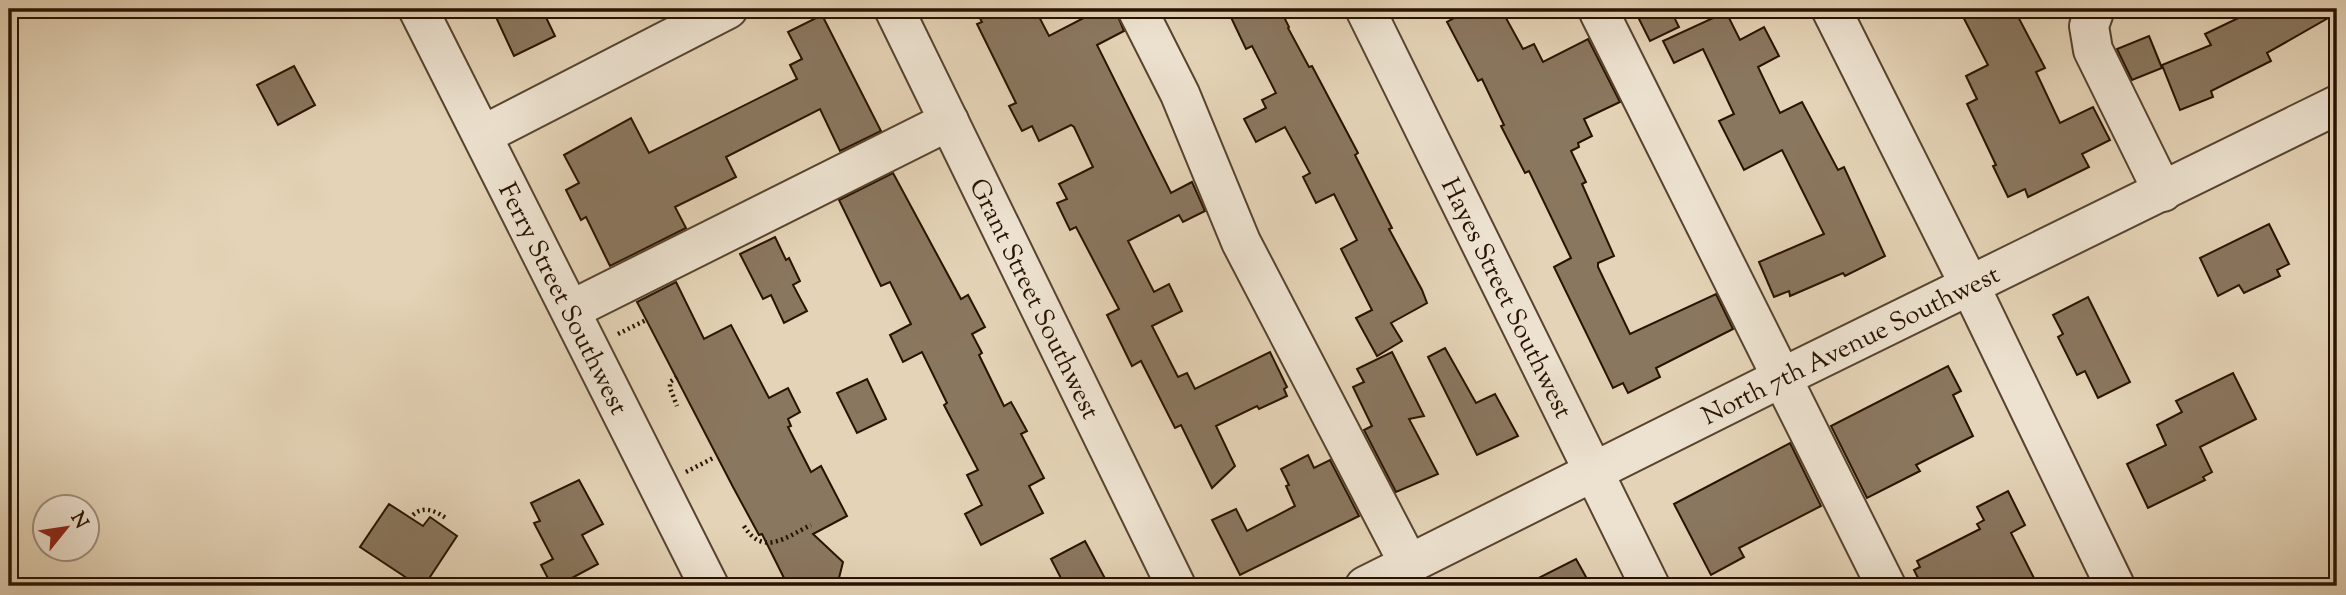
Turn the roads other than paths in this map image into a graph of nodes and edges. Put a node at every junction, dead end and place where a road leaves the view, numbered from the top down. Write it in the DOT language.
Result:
graph roads {
  1 [pos="418,9"];
  2 [pos="728,9"];
  3 [pos="894,9"];
  4 [pos="1138,9"];
  5 [pos="1364,9"];
  6 [pos="1831,9"];
  7 [pos="2095,9"];
  8 [pos="1599,12"];
  9 [pos="2337,105"];
  10 [pos="949,121"];
  11 [pos="482,135"];
  12 [pos="2163,192"];
  13 [pos="1970,286"];
  14 [pos="571,310"];
  15 [pos="1781,378"];
  16 [pos="1594,472"];
  17 [pos="1409,564"];
  18 [pos="709,586"];
  19 [pos="1176,586"];
  20 [pos="1365,586"];
  21 [pos="1650,586"];
  22 [pos="1886,586"];
  23 [pos="2115,586"];
  1 -- 11 [label="street, Ferry Street Southwest"];
  2 -- 11 [label="street"];
  3 -- 10 [label="street, Grant Street Southwest"];
  4 -- 17 [label="street"];
  5 -- 16 [label="street, Hayes Street Southwest"];
  6 -- 13 [label="street"];
  7 -- 12 [label="street"];
  8 -- 15 [label="street"];
  9 -- 12 [label="street, North 7th Avenue Southwest"];
  10 -- 14 [label="street"];
  10 -- 19 [label="street, Grant Street Southwest"];
  11 -- 14 [label="street, Ferry Street Southwest"];
  12 -- 13 [label="street, North 7th Avenue Southwest"];
  13 -- 15 [label="street, North 7th Avenue Southwest"];
  13 -- 23 [label="street"];
  14 -- 18 [label="street, Ferry Street Southwest"];
  15 -- 16 [label="street, North 7th Avenue Southwest"];
  15 -- 22 [label="street"];
  16 -- 17 [label="street, North 7th Avenue Southwest"];
  16 -- 21 [label="street, Hayes Street Southwest"];
  17 -- 20 [label="street, North 7th Avenue Southwest"];
}
